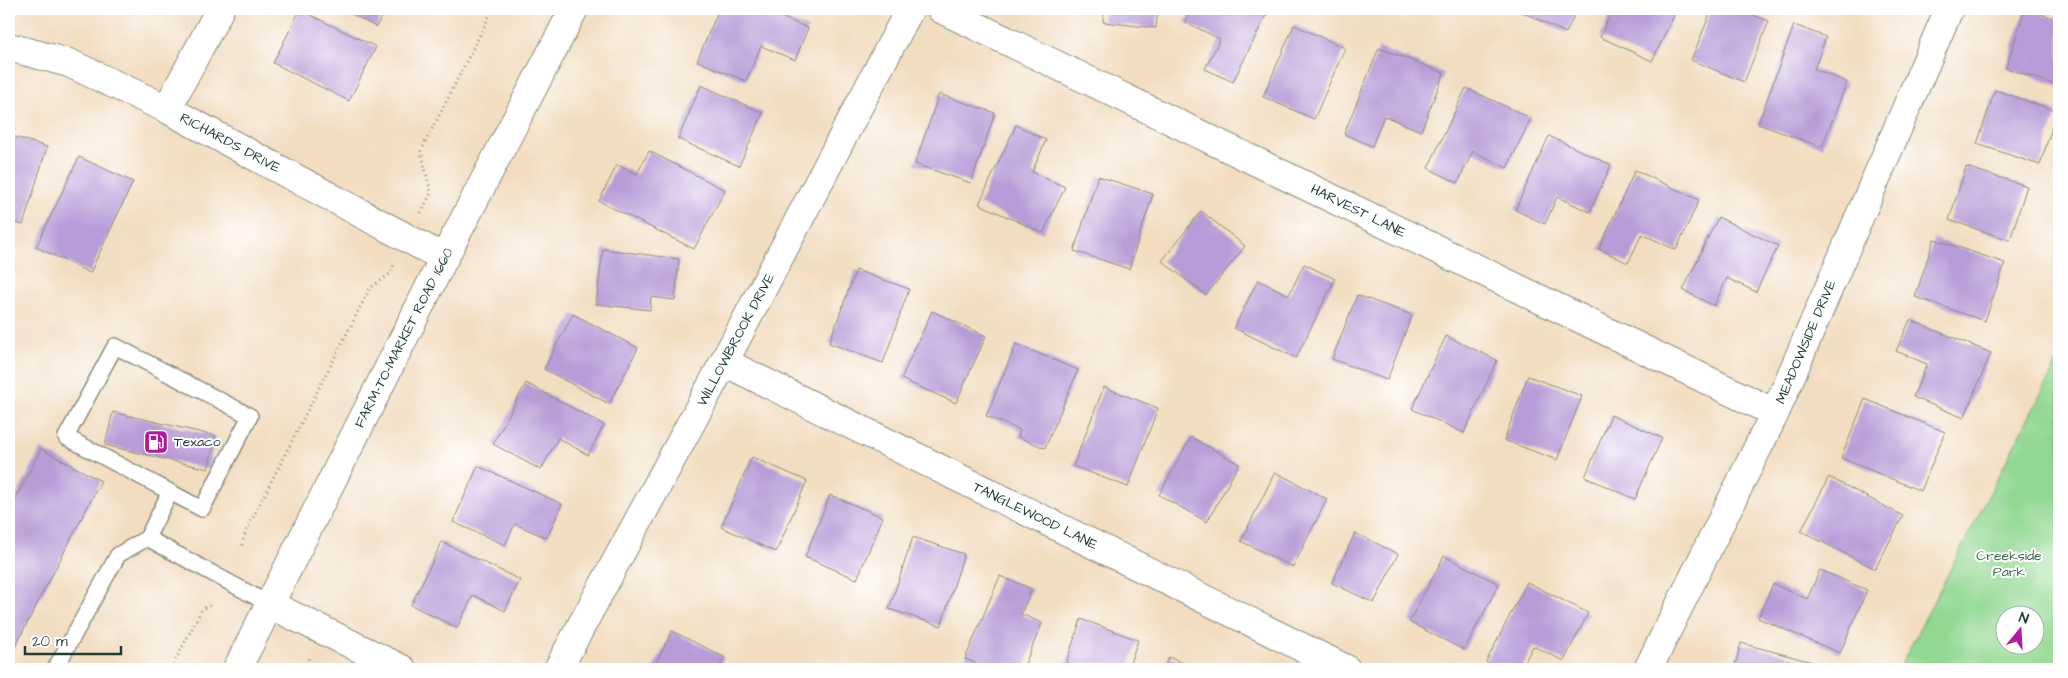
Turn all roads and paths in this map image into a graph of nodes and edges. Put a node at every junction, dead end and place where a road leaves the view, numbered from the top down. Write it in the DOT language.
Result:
graph roads {
  1 [pos="220,9"];
  2 [pos="493,9"];
  3 [pos="574,9"];
  4 [pos="910,9"];
  5 [pos="941,9"];
  6 [pos="1949,9"];
  7 [pos="9,47"];
  8 [pos="167,109"];
  9 [pos="432,194"];
  10 [pos="444,258"];
  11 [pos="390,274"];
  12 [pos="724,362"];
  13 [pos="1775,413"];
  14 [pos="170,492"];
  15 [pos="147,538"];
  16 [pos="242,545"];
  17 [pos="211,605"];
  18 [pos="271,605"];
  19 [pos="307,662"];
  20 [pos="56,669"];
  21 [pos="171,669"];
  22 [pos="237,669"];
  23 [pos="308,669"];
  24 [pos="402,669"];
  25 [pos="558,669"];
  26 [pos="1346,669"];
  27 [pos="1648,669"];
  1 -- 8 [label="street"];
  2 -- 9 [label="path"];
  3 -- 10 [label="street, FARM-TO-MARKET ROAD 1660"];
  4 -- 12 [label="street, WILLOWBROOK DRIVE"];
  5 -- 13 [label="street, HARVEST LANE"];
  6 -- 13 [label="street, MEADOWSIDE DRIVE"];
  7 -- 8 [label="street, RICHARDS DRIVE"];
  8 -- 10 [label="street, RICHARDS DRIVE"];
  10 -- 18 [label="street, FARM-TO-MARKET ROAD 1660"];
  11 -- 16 [label="path"];
  12 -- 25 [label="street, WILLOWBROOK DRIVE"];
  12 -- 26 [label="street, TANGLEWOOD LANE"];
  13 -- 27 [label="street, MEADOWSIDE DRIVE"];
  14 -- 14 [label="lane"];
  14 -- 15 [label="lane"];
  15 -- 18 [label="lane"];
  15 -- 20 [label="lane"];
  17 -- 21 [label="path"];
  18 -- 22 [label="street, FARM-TO-MARKET ROAD 1660"];
  18 -- 24 [label="street"];
  19 -- 23 [label="path"];
}
